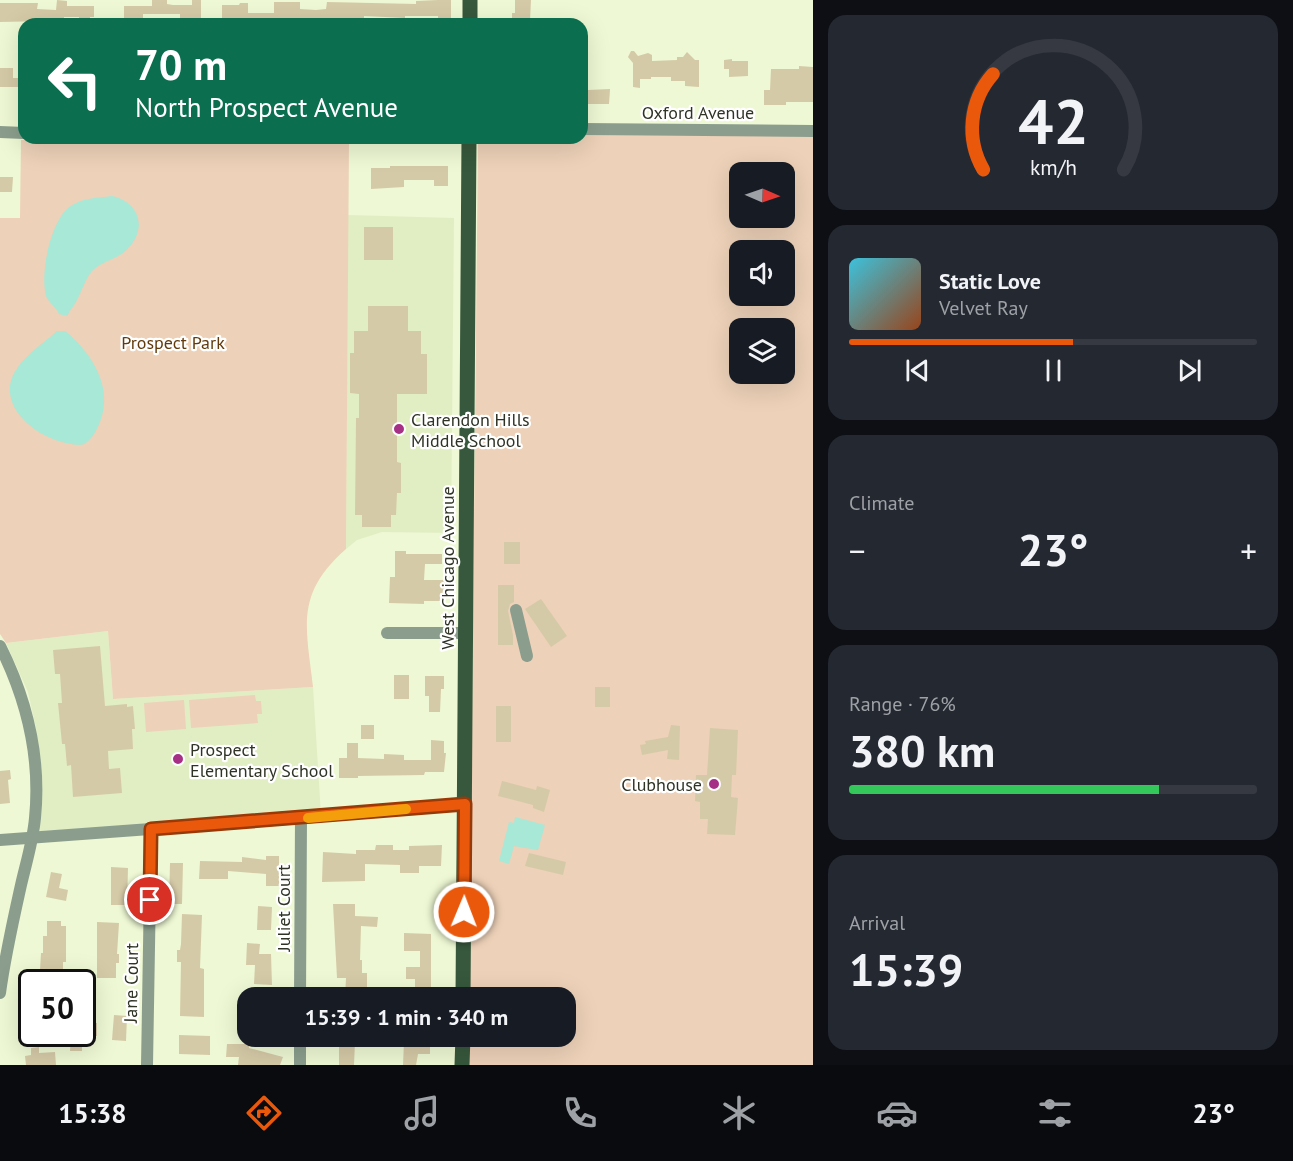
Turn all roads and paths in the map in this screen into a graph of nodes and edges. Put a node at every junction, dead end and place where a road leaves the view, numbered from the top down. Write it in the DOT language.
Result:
graph roads {
  1 [pos="470,0"];
  2 [pos="470,18"];
  3 [pos="588,129"];
  4 [pos="813,131"];
  5 [pos="0,132"];
  6 [pos="18,133"];
  7 [pos="470,144"];
  8 [pos="516,610"];
  9 [pos="387,633"];
  10 [pos="466,633"];
  11 [pos="0,646"];
  12 [pos="527,656"];
  13 [pos="465,804"];
  14 [pos="301,818"];
  15 [pos="151,829"];
  16 [pos="32,838"];
  17 [pos="0,840"];
  18 [pos="300,987"];
  19 [pos="463,987"];
  20 [pos="0,993"];
  21 [pos="300,1047"];
  22 [pos="463,1047"];
  23 [pos="147,1065"];
  24 [pos="300,1065"];
  25 [pos="462,1065"];
  1 -- 2 [label="main road"];
  3 -- 4 [label="street, Oxford Avenue"];
  5 -- 6 [label="street"];
  7 -- 10 [label="main road, West Chicago Avenue"];
  8 -- 12 [label="street"];
  9 -- 10 [label="street"];
  10 -- 13 [label="main road, West Chicago Avenue"];
  11 -- 16 [label="street"];
  13 -- 14 [label="street"];
  13 -- 19 [label="main road, West Chicago Avenue"];
  14 -- 15 [label="street"];
  14 -- 18 [label="street, Juliet Court"];
  15 -- 16 [label="street"];
  15 -- 23 [label="street, Jane Court"];
  16 -- 17 [label="street"];
  16 -- 20 [label="street"];
  21 -- 24 [label="street"];
  22 -- 25 [label="main road"];
}
